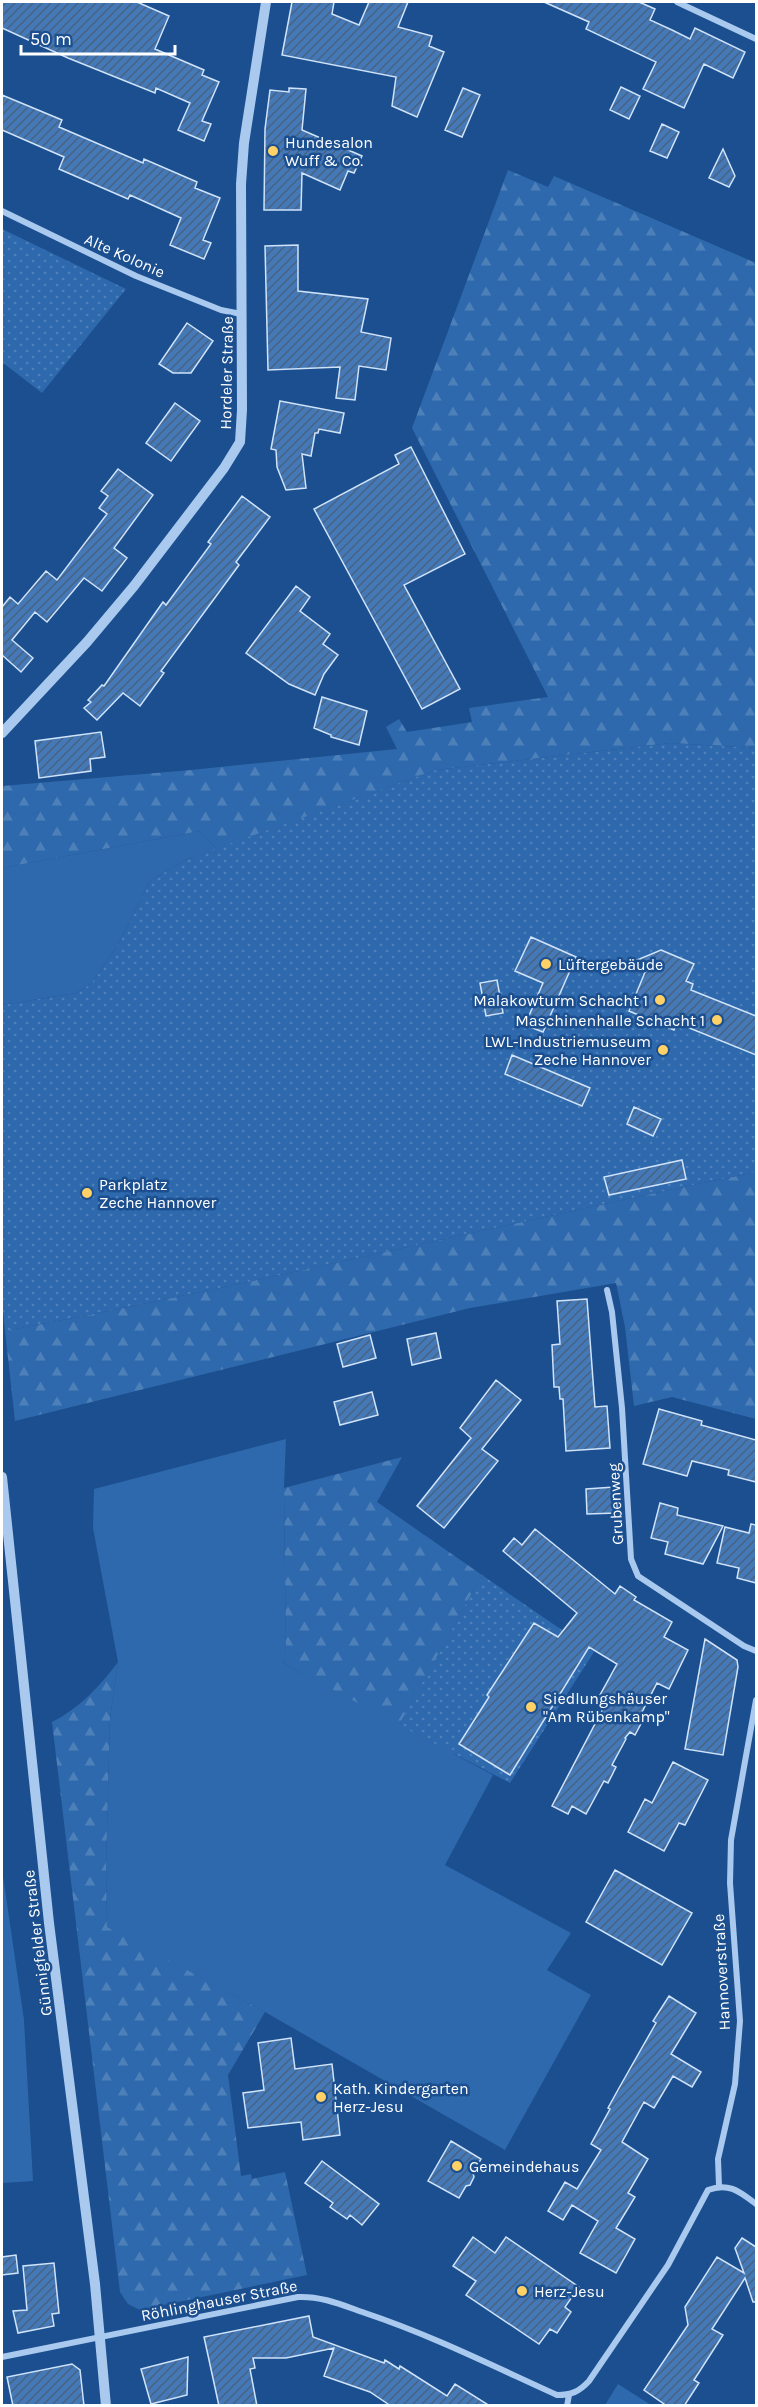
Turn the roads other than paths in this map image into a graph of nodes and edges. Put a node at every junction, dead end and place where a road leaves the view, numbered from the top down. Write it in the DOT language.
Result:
graph roads {
  1 [pos="266,2"];
  2 [pos="677,2"];
  3 [pos="756,39"];
  4 [pos="2,211"];
  5 [pos="242,314"];
  6 [pos="2,733"];
  7 [pos="608,1290"];
  8 [pos="2,1477"];
  9 [pos="756,1651"];
  10 [pos="756,1700"];
  11 [pos="719,2186"];
  12 [pos="756,2204"];
  13 [pos="99,2337"];
  14 [pos="2,2356"];
  15 [pos="569,2395"];
  16 [pos="106,2406"];
  17 [pos="567,2406"];
  1 -- 5 [label="street, Hordeler Straße"];
  2 -- 3 [label="street"];
  4 -- 5 [label="street, Alte Kolonie"];
  5 -- 6 [label="street, Hordeler Straße"];
  7 -- 9 [label="street, Grubenweg"];
  8 -- 13 [label="street, Günnigfelder Straße"];
  10 -- 11 [label="street, Hannoverstraße"];
  11 -- 12 [label="street"];
  11 -- 15 [label="street"];
  13 -- 14 [label="street, Röhlinghauser Straße"];
  13 -- 15 [label="street, Röhlinghauser Straße"];
  13 -- 16 [label="street, Günnigfelder Straße"];
  15 -- 17 [label="street"];
}
